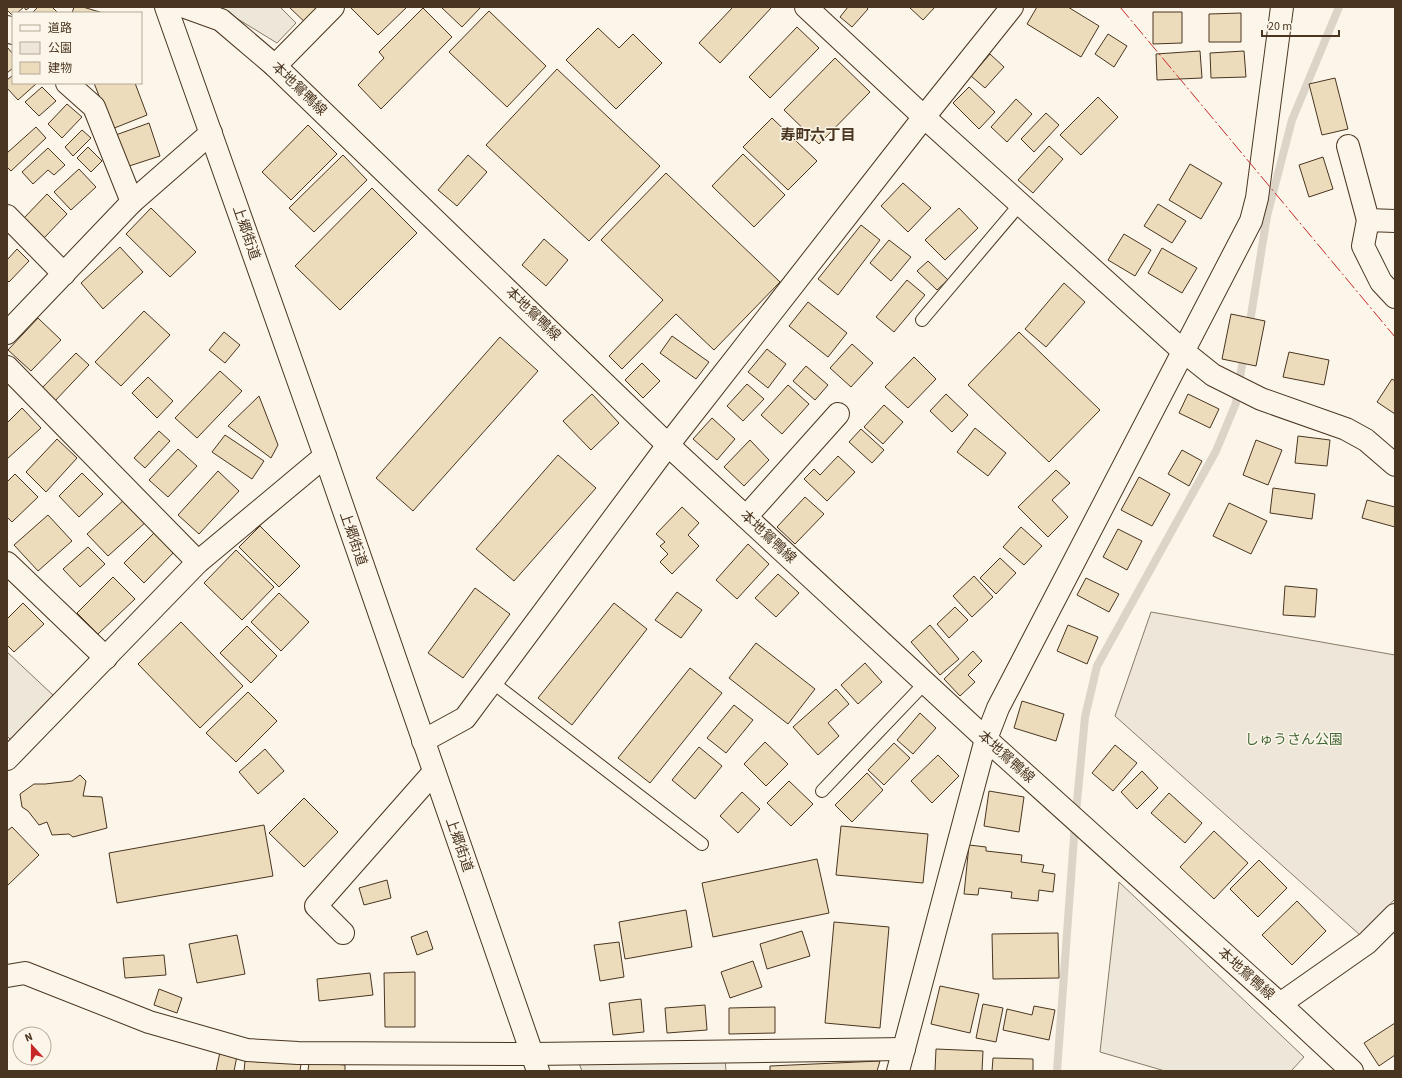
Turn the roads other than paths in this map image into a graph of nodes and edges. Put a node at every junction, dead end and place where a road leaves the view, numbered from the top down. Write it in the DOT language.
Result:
graph roads {
  1 [pos="166,7"];
  2 [pos="184,7"];
  3 [pos="333,7"];
  4 [pos="806,7"];
  5 [pos="1012,7"];
  6 [pos="1282,7"];
  7 [pos="275,66"];
  8 [pos="68,84"];
  9 [pos="924,117"];
  10 [pos="210,133"];
  11 [pos="1348,146"];
  12 [pos="132,202"];
  13 [pos="1020,203"];
  14 [pos="7,216"];
  15 [pos="1368,220"];
  16 [pos="1395,221"];
  17 [pos="64,274"];
  18 [pos="1395,297"];
  19 [pos="922,320"];
  20 [pos="7,334"];
  21 [pos="1183,351"];
  22 [pos="7,367"];
  23 [pos="838,414"];
  24 [pos="668,445"];
  25 [pos="325,456"];
  26 [pos="1395,465"];
  27 [pos="746,517"];
  28 [pos="198,562"];
  29 [pos="7,563"];
  30 [pos="106,658"];
  31 [pos="492,682"];
  32 [pos="925,683"];
  33 [pos="986,739"];
  34 [pos="423,741"];
  35 [pos="7,759"];
  36 [pos="434,772"];
  37 [pos="822,791"];
  38 [pos="702,844"];
  39 [pos="1395,916"];
  40 [pos="343,933"];
  41 [pos="7,976"];
  42 [pos="1280,1004"];
  43 [pos="904,1049"];
  44 [pos="535,1063"];
  45 [pos="898,1071"];
  46 [pos="1352,1071"];
  1 -- 10 [label="street, 上郷街道"];
  2 -- 7 [label="street, 本地鴛鴨線"];
  3 -- 7 [label="street"];
  4 -- 9 [label="street"];
  5 -- 9 [label="street"];
  6 -- 21 [label="street"];
  7 -- 24 [label="street, 本地鴛鴨線"];
  8 -- 12 [label="street"];
  9 -- 13 [label="street"];
  9 -- 24 [label="street"];
  10 -- 12 [label="street"];
  10 -- 25 [label="street, 上郷街道"];
  11 -- 15 [label="street"];
  12 -- 17 [label="street"];
  13 -- 19 [label="lane"];
  13 -- 21 [label="street"];
  14 -- 17 [label="street"];
  15 -- 16 [label="street"];
  15 -- 18 [label="street"];
  17 -- 20 [label="street"];
  21 -- 26 [label="street"];
  21 -- 33 [label="street"];
  22 -- 28 [label="street"];
  23 -- 27 [label="street"];
  24 -- 27 [label="street, 本地鴛鴨線"];
  24 -- 31 [label="street"];
  25 -- 28 [label="street"];
  25 -- 34 [label="street, 上郷街道"];
  27 -- 32 [label="street, 本地鴛鴨線"];
  28 -- 30 [label="street"];
  29 -- 30 [label="street"];
  30 -- 35 [label="street"];
  31 -- 34 [label="street"];
  31 -- 38 [label="lane"];
  32 -- 33 [label="street, 本地鴛鴨線"];
  32 -- 37 [label="lane"];
  33 -- 42 [label="street, 本地鴛鴨線"];
  33 -- 43 [label="street"];
  34 -- 36 [label="street, 上郷街道"];
  36 -- 40 [label="street"];
  36 -- 44 [label="street, 上郷街道"];
  39 -- 42 [label="street"];
  41 -- 44 [label="street"];
  42 -- 46 [label="street, 本地鴛鴨線"];
  43 -- 44 [label="street"];
  43 -- 45 [label="street"];
}
